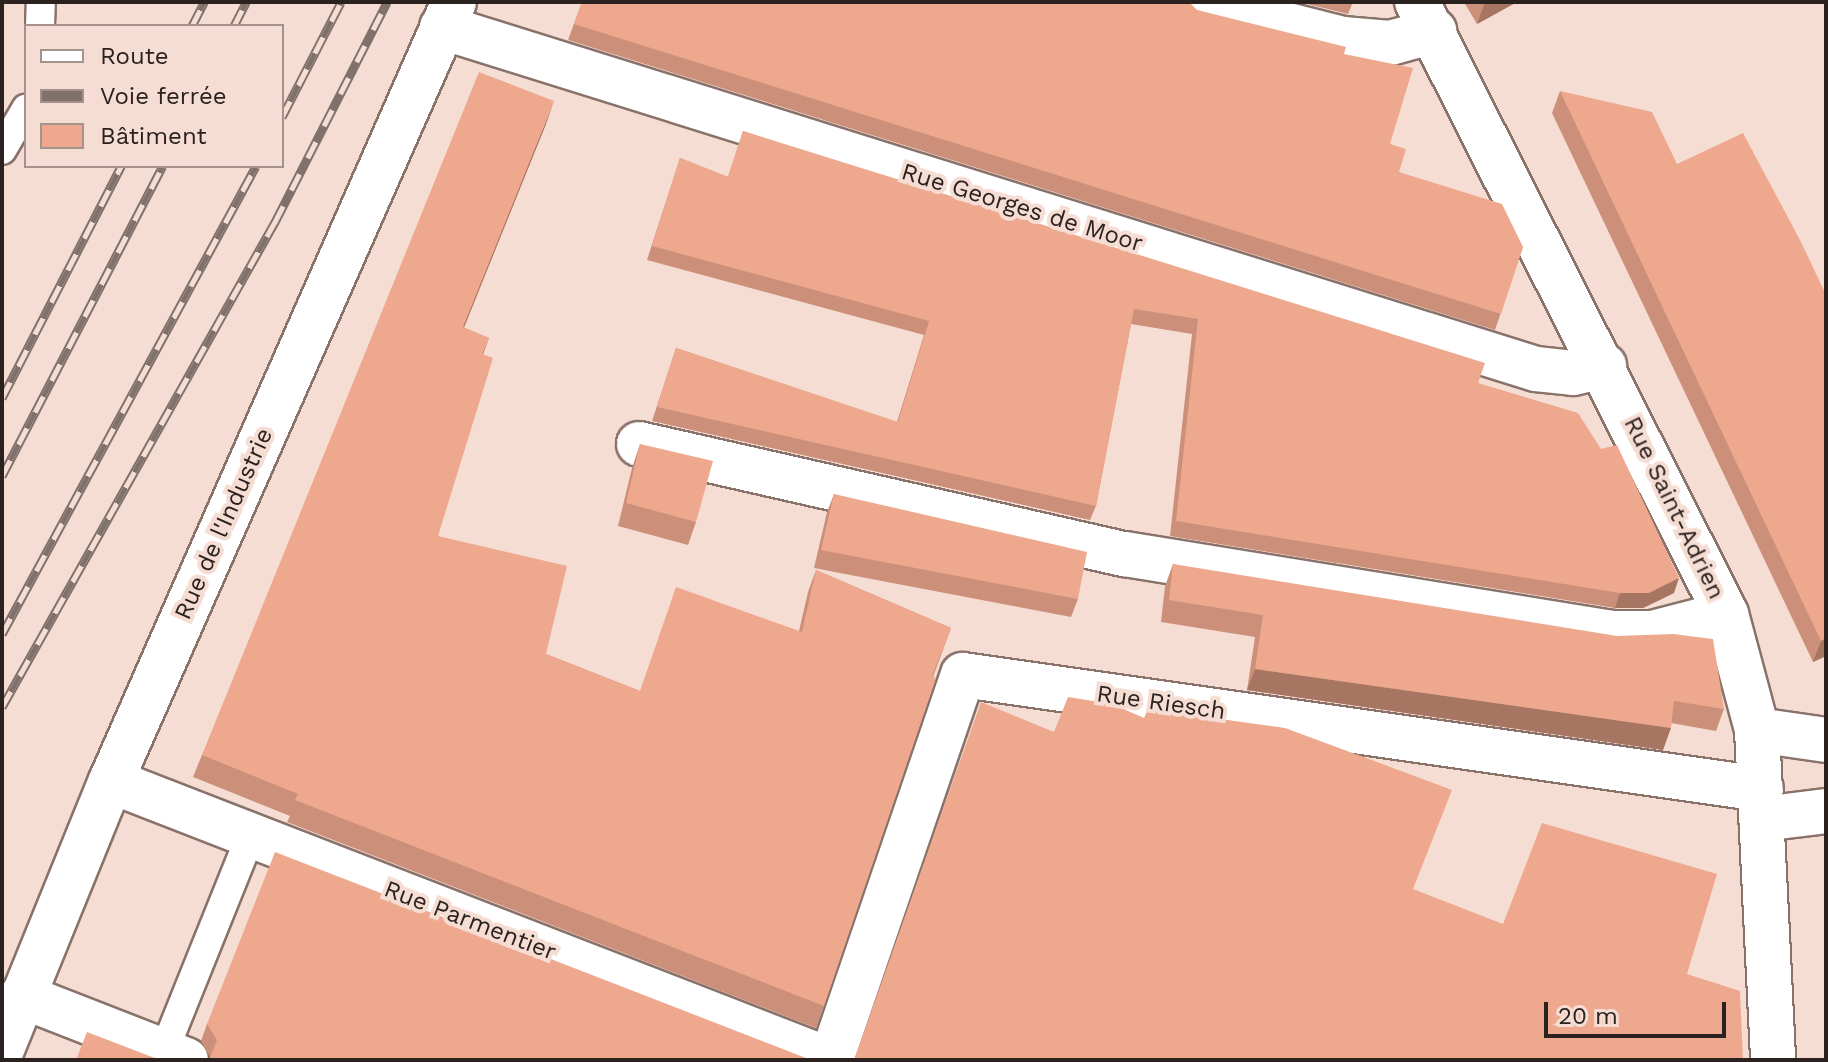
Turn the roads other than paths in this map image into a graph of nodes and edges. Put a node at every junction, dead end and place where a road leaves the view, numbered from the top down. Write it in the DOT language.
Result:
graph roads {
  1 [pos="41,2"];
  2 [pos="1197,2"];
  3 [pos="448,15"];
  4 [pos="1426,17"];
  5 [pos="40,24"];
  6 [pos="24,112"];
  7 [pos="2,150"];
  8 [pos="1604,366"];
  9 [pos="639,444"];
  10 [pos="1726,614"];
  11 [pos="1757,730"];
  12 [pos="1826,740"];
  13 [pos="111,781"];
  14 [pos="1762,804"];
  15 [pos="1826,811"];
  16 [pos="251,835"];
  17 [pos="22,996"];
  18 [pos="2,1049"];
  19 [pos="175,1056"];
  20 [pos="830,1060"];
  21 [pos="1773,1060"];
  1 -- 5 [label="lane"];
  2 -- 4 [label="street"];
  3 -- 8 [label="street, Rue Georges de Moor"];
  3 -- 13 [label="street, Rue de l'Industrie"];
  4 -- 8 [label="street, Rue Saint-Adrien"];
  6 -- 7 [label="lane"];
  8 -- 10 [label="street, Rue Saint-Adrien"];
  9 -- 10 [label="street"];
  10 -- 11 [label="street, Rue Saint-Adrien"];
  11 -- 12 [label="street"];
  11 -- 14 [label="street, Rue Saint-Adrien"];
  13 -- 16 [label="street, Rue Parmentier"];
  13 -- 17 [label="street, Rue de l'Industrie"];
  14 -- 15 [label="street"];
  14 -- 20 [label="street, Rue Riesch"];
  14 -- 21 [label="street, Rue Saint-Adrien"];
  16 -- 19 [label="lane"];
  16 -- 20 [label="street, Rue Parmentier"];
  17 -- 18 [label="street, Rue de l'Industrie"];
  17 -- 19 [label="street"];
}
